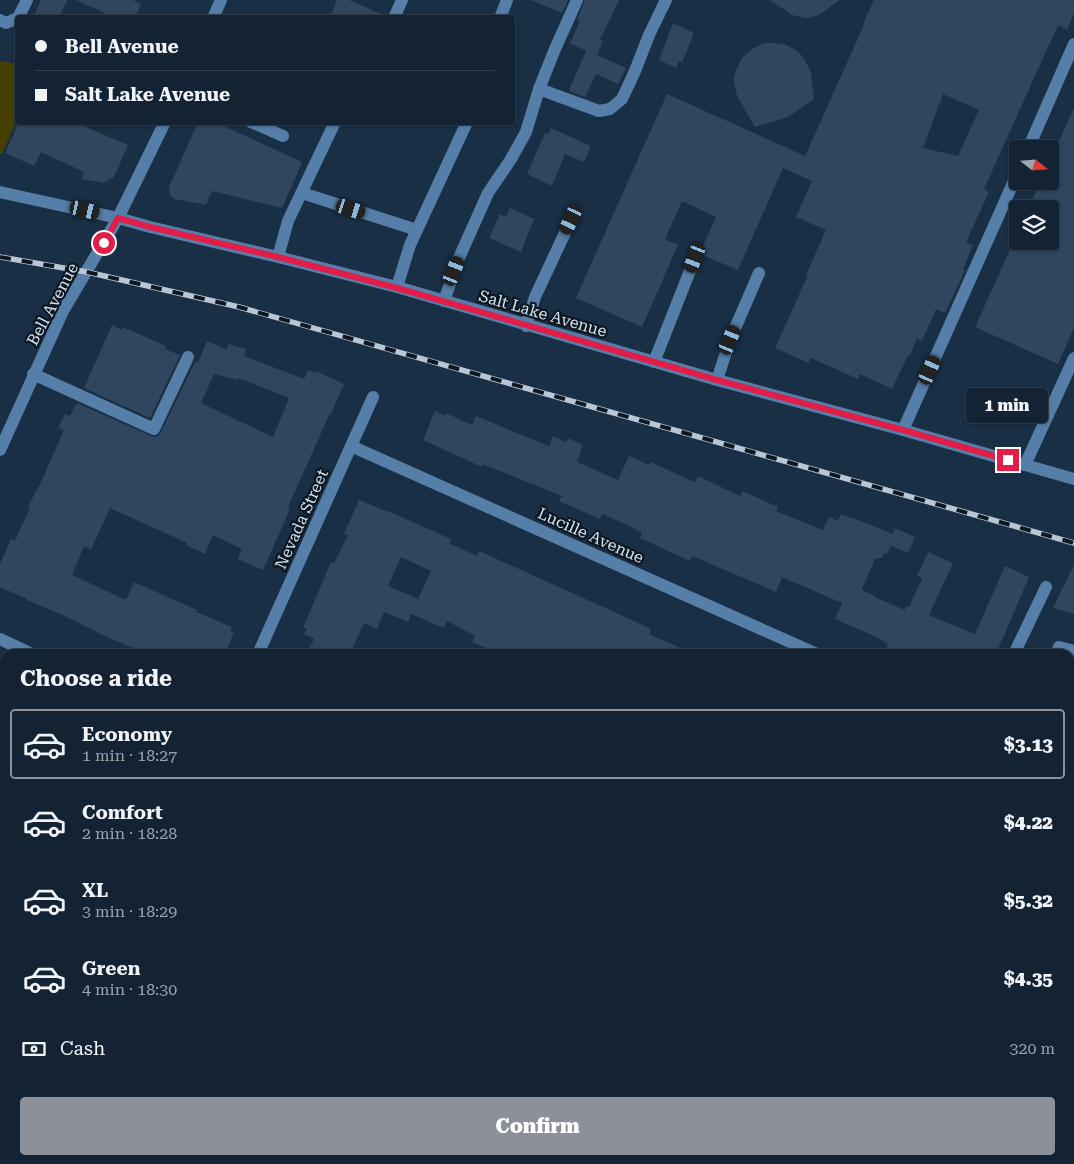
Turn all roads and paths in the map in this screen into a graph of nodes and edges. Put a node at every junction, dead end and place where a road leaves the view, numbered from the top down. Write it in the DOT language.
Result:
graph roads {
  1 [pos="27,0"];
  2 [pos="221,0"];
  3 [pos="402,0"];
  4 [pos="507,0"];
  5 [pos="577,0"];
  6 [pos="666,0"];
  7 [pos="20,15"];
  8 [pos="215,15"];
  9 [pos="395,15"];
  10 [pos="501,15"];
  11 [pos="15,19"];
  12 [pos="0,20"];
  13 [pos="1074,44"];
  14 [pos="540,89"];
  15 [pos="164,125"];
  16 [pos="258,125"];
  17 [pos="334,125"];
  18 [pos="466,125"];
  19 [pos="283,136"];
  20 [pos="1032,140"];
  21 [pos="1010,190"];
  22 [pos="0,192"];
  23 [pos="302,193"];
  24 [pos="118,218"];
  25 [pos="571,220"];
  26 [pos="417,230"];
  27 [pos="278,257"];
  28 [pos="695,258"];
  29 [pos="759,273"];
  30 [pos="397,288"];
  31 [pos="444,301"];
  32 [pos="526,326"];
  33 [pos="188,357"];
  34 [pos="1074,358"];
  35 [pos="654,362"];
  36 [pos="34,374"];
  37 [pos="717,380"];
  38 [pos="373,397"];
  39 [pos="903,430"];
  40 [pos="352,446"];
  41 [pos="0,450"];
  42 [pos="1025,465"];
  43 [pos="1074,479"];
  44 [pos="1046,587"];
  45 [pos="0,639"];
  46 [pos="21,649"];
  47 [pos="260,649"];
  48 [pos="806,649"];
  49 [pos="1016,649"];
  1 -- 7 [label="street"];
  2 -- 8 [label="street"];
  3 -- 9 [label="street"];
  4 -- 10 [label="street"];
  5 -- 14 [label="street"];
  6 -- 14 [label="street"];
  11 -- 12 [label="street"];
  13 -- 20 [label="street"];
  14 -- 31 [label="street"];
  15 -- 24 [label="street, Bell Avenue"];
  16 -- 19 [label="street"];
  17 -- 23 [label="street"];
  18 -- 26 [label="street"];
  21 -- 39 [label="street"];
  22 -- 24 [label="street, Salt Lake Avenue"];
  23 -- 26 [label="street"];
  23 -- 27 [label="street"];
  24 -- 27 [label="street, Salt Lake Avenue"];
  24 -- 36 [label="street, Bell Avenue"];
  25 -- 32 [label="street"];
  26 -- 30 [label="street"];
  27 -- 30 [label="street, Salt Lake Avenue"];
  28 -- 35 [label="street"];
  29 -- 37 [label="street"];
  30 -- 31 [label="street, Salt Lake Avenue"];
  31 -- 32 [label="street, Salt Lake Avenue"];
  32 -- 35 [label="street, Salt Lake Avenue"];
  33 -- 36 [label="street"];
  34 -- 42 [label="street"];
  35 -- 37 [label="street, Salt Lake Avenue"];
  36 -- 41 [label="street, Bell Avenue"];
  37 -- 39 [label="street, Salt Lake Avenue"];
  38 -- 40 [label="street, Nevada Street"];
  39 -- 42 [label="street, Salt Lake Avenue"];
  40 -- 47 [label="street, Nevada Street"];
  40 -- 48 [label="street, Lucille Avenue"];
  42 -- 43 [label="street, Salt Lake Avenue"];
  44 -- 49 [label="street"];
  45 -- 46 [label="street"];
}
